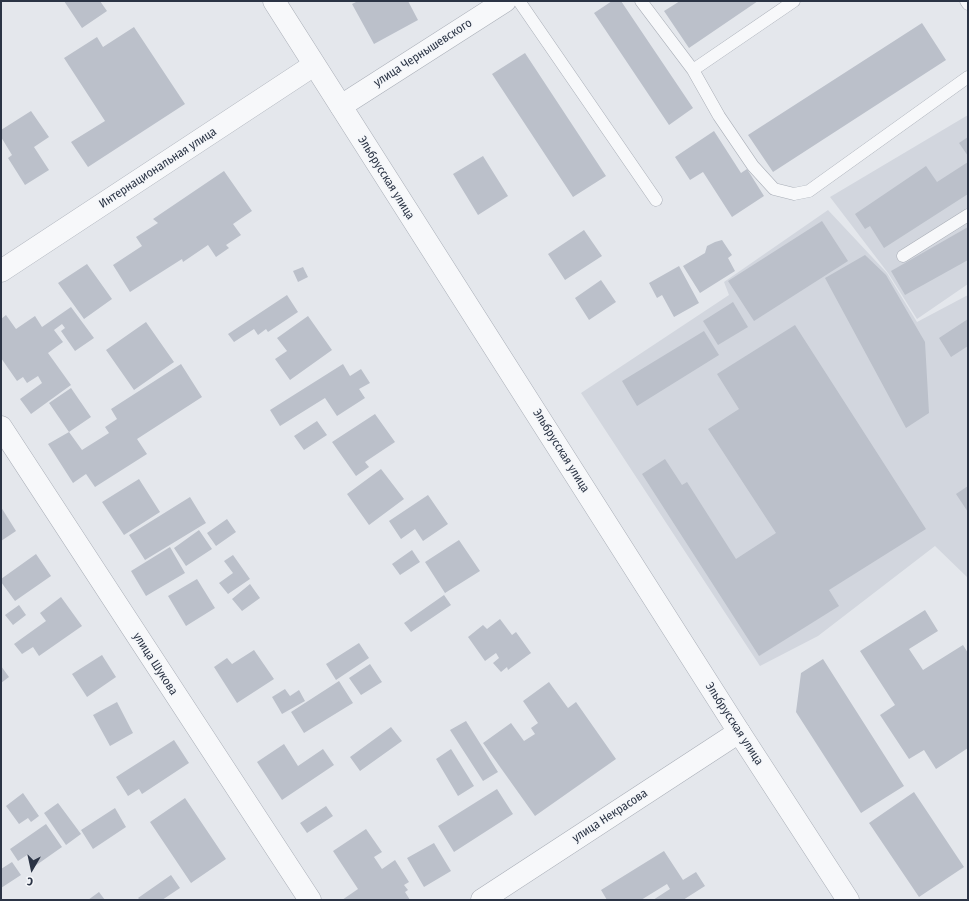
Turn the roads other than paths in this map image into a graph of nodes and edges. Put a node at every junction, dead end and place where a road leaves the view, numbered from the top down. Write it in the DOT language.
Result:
graph roads {
  1 [pos="274,1"];
  2 [pos="504,1"];
  3 [pos="519,1"];
  4 [pos="642,1"];
  5 [pos="794,1"];
  6 [pos="966,1"];
  7 [pos="968,4"];
  8 [pos="314,65"];
  9 [pos="693,70"];
  10 [pos="968,78"];
  11 [pos="340,106"];
  12 [pos="656,200"];
  13 [pos="968,215"];
  14 [pos="902,256"];
  15 [pos="1,271"];
  16 [pos="1,427"];
  17 [pos="739,732"];
  18 [pos="310,900"];
  19 [pos="482,900"];
  20 [pos="848,900"];
  1 -- 8 [label="street, Эльбрусская улица"];
  2 -- 11 [label="street, улица Чернышевского"];
  3 -- 12 [label="lane"];
  4 -- 9 [label="lane"];
  5 -- 9 [label="lane"];
  6 -- 7 [label="lane"];
  8 -- 11 [label="street, Эльбрусская улица"];
  8 -- 15 [label="street, Интернациональная улица"];
  9 -- 10 [label="lane"];
  11 -- 17 [label="street, Эльбрусская улица"];
  13 -- 14 [label="lane"];
  16 -- 18 [label="street, улица Шукова"];
  17 -- 19 [label="street, улица Некрасова"];
  17 -- 20 [label="street, Эльбрусская улица"];
}
